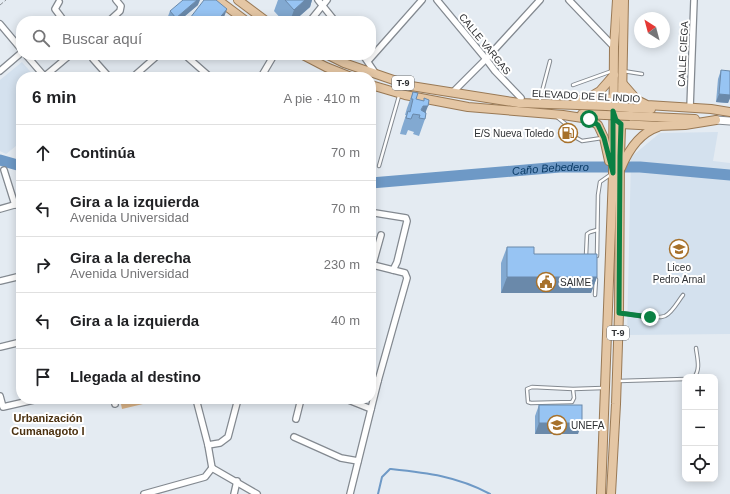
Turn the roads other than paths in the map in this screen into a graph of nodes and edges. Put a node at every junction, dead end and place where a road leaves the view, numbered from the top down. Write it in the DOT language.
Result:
graph roads {
  1 [pos="116,0"];
  2 [pos="218,0"];
  3 [pos="238,0"];
  4 [pos="327,0"];
  5 [pos="422,0"];
  6 [pos="437,0"];
  7 [pos="540,0"];
  8 [pos="569,0"];
  9 [pos="617,0"];
  10 [pos="624,0"];
  11 [pos="694,0"];
  12 [pos="59,1"];
  13 [pos="320,2"];
  14 [pos="60,16"];
  15 [pos="114,16"];
  16 [pos="239,16"];
  17 [pos="259,16"];
  18 [pos="313,16"];
  19 [pos="331,16"];
  20 [pos="0,24"];
  21 [pos="16,43"];
  22 [pos="614,47"];
  23 [pos="376,52"];
  24 [pos="16,57"];
  25 [pos="486,59"];
  26 [pos="30,60"];
  27 [pos="64,60"];
  28 [pos="94,60"];
  29 [pos="152,60"];
  30 [pos="191,60"];
  31 [pos="271,60"];
  32 [pos="313,60"];
  33 [pos="338,60"];
  34 [pos="368,61"];
  35 [pos="550,61"];
  36 [pos="0,71"];
  37 [pos="41,72"];
  38 [pos="51,72"];
  39 [pos="105,72"];
  40 [pos="139,72"];
  41 [pos="204,72"];
  42 [pos="264,72"];
  43 [pos="338,72"];
  44 [pos="370,72"];
  45 [pos="375,72"];
  46 [pos="617,72"];
  47 [pos="376,74"];
  48 [pos="642,74"];
  49 [pos="623,84"];
  50 [pos="573,85"];
  51 [pos="376,87"];
  52 [pos="452,93"];
  53 [pos="400,94"];
  54 [pos="481,98"];
  55 [pos="521,98"];
  56 [pos="540,99"];
  57 [pos="613,99"];
  58 [pos="582,100"];
  59 [pos="610,108"];
  60 [pos="690,108"];
  61 [pos="533,113"];
  62 [pos="730,113"];
  63 [pos="553,114"];
  64 [pos="621,114"];
  65 [pos="716,120"];
  66 [pos="730,121"];
  67 [pos="621,124"];
  68 [pos="664,126"];
  69 [pos="604,138"];
  70 [pos="617,155"];
  71 [pos="379,166"];
  72 [pos="4,170"];
  73 [pos="615,173"];
  74 [pos="16,199"];
  75 [pos="16,205"];
  76 [pos="0,209"];
  77 [pos="376,213"];
  78 [pos="597,230"];
  79 [pos="381,235"];
  80 [pos="376,254"];
  81 [pos="596,259"];
  82 [pos="586,261"];
  83 [pos="376,266"];
  84 [pos="393,270"];
  85 [pos="596,274"];
  86 [pos="16,277"];
  87 [pos="0,281"];
  88 [pos="595,295"];
  89 [pos="683,295"];
  90 [pos="619,313"];
  91 [pos="16,343"];
  92 [pos="0,347"];
  93 [pos="696,348"];
  94 [pos="696,374"];
  95 [pos="682,379"];
  96 [pos="378,381"];
  97 [pos="617,381"];
  98 [pos="605,388"];
  99 [pos="376,389"];
  100 [pos="573,389"];
  101 [pos="0,396"];
  102 [pos="16,404"];
  103 [pos="197,404"];
  104 [pos="237,404"];
  105 [pos="300,404"];
  106 [pos="358,404"];
  107 [pos="372,404"];
  108 [pos="1,407"];
  109 [pos="371,409"];
  110 [pos="296,419"];
  111 [pos="294,437"];
  112 [pos="208,445"];
  113 [pos="358,461"];
  114 [pos="212,468"];
  115 [pos="237,481"];
  116 [pos="148,494"];
  117 [pos="234,494"];
  118 [pos="257,494"];
  119 [pos="350,494"];
  120 [pos="601,494"];
  121 [pos="611,494"];
  1 -- 15 [label="street"];
  2 -- 16 [label="main road"];
  3 -- 17 [label="main road"];
  4 -- 13 [label="street"];
  5 -- 23 [label="street"];
  6 -- 25 [label="street, CALLE VARGAS"];
  7 -- 25 [label="street"];
  8 -- 22 [label="street"];
  9 -- 22 [label="main road"];
  10 -- 46 [label="main road"];
  11 -- 60 [label="street, CALLE CIEGA"];
  12 -- 14 [label="street"];
  13 -- 18 [label="street"];
  13 -- 19 [label="street"];
  20 -- 21 [label="street"];
  22 -- 46 [label="main road"];
  24 -- 36 [label="street"];
  25 -- 52 [label="street"];
  25 -- 55 [label="street, CALLE VARGAS"];
  26 -- 37 [label="street"];
  27 -- 38 [label="street"];
  28 -- 39 [label="street"];
  29 -- 40 [label="street"];
  30 -- 41 [label="street"];
  31 -- 42 [label="street"];
  32 -- 43 [label="main road"];
  33 -- 44 [label="main road, T-9"];
  34 -- 45 [label="street"];
  35 -- 56 [label="lane"];
  46 -- 48 [label="lane"];
  46 -- 49 [label="main road"];
  46 -- 50 [label="lane"];
  46 -- 57 [label="main road"];
  46 -- 58 [label="main road, T-9"];
  47 -- 52 [label="main road, T-9"];
  49 -- 60 [label="main road"];
  49 -- 64 [label="main road"];
  51 -- 53 [label="main road, T-9"];
  52 -- 54 [label="main road, T-9"];
  53 -- 61 [label="main road, T-9"];
  53 -- 71 [label="lane"];
  54 -- 55 [label="main road, ELEVADO DE EL INDIO / T-9"];
  54 -- 59 [label="main road, ELEVADO DE EL INDIO / T-9"];
  55 -- 56 [label="main road, T-9"];
  56 -- 58 [label="main road, T-9"];
  57 -- 58 [label="main road, T-9"];
  57 -- 59 [label="main road"];
  57 -- 64 [label="main road, T-9"];
  59 -- 62 [label="main road, ELEVADO DE EL INDIO / T-9, bridge"];
  59 -- 67 [label="main road"];
  59 -- 70 [label="main road, T-9"];
  60 -- 62 [label="main road"];
  61 -- 63 [label="main road, T-9"];
  61 -- 65 [label="main road, ELEVADO DE EL INDIO, bridge"];
  63 -- 69 [label="main road, T-9"];
  63 -- 69 [label="lane"];
  64 -- 67 [label="main road, T-9"];
  65 -- 66 [label="main road"];
  65 -- 68 [label="main road"];
  67 -- 68 [label="main road"];
  67 -- 70 [label="main road, T-9"];
  68 -- 70 [label="main road"];
  69 -- 70 [label="main road, T-9"];
  70 -- 73 [label="main road, T-9"];
  70 -- 73 [label="main road"];
  72 -- 74 [label="street"];
  73 -- 78 [label="lane"];
  73 -- 90 [label="main road, T-9"];
  73 -- 98 [label="main road, T-9"];
  75 -- 76 [label="street"];
  77 -- 84 [label="street"];
  78 -- 81 [label="lane"];
  78 -- 82 [label="lane"];
  79 -- 80 [label="street"];
  83 -- 84 [label="street"];
  84 -- 96 [label="street"];
  85 -- 88 [label="lane"];
  86 -- 87 [label="street"];
  89 -- 90 [label="lane"];
  90 -- 97 [label="main road, T-9"];
  91 -- 92 [label="street"];
  93 -- 94 [label="lane"];
  95 -- 97 [label="lane"];
  96 -- 99 [label="street"];
  97 -- 121 [label="main road, T-9"];
  98 -- 100 [label="lane"];
  98 -- 120 [label="main road, T-9"];
  100 -- 100 [label="lane"];
  101 -- 108 [label="street"];
  102 -- 108 [label="street"];
  103 -- 112 [label="street"];
  104 -- 112 [label="street"];
  105 -- 110 [label="street"];
  106 -- 109 [label="street"];
  107 -- 109 [label="street"];
  109 -- 113 [label="street"];
  111 -- 113 [label="street"];
  112 -- 114 [label="street"];
  113 -- 119 [label="street"];
  114 -- 115 [label="street"];
  114 -- 116 [label="street"];
  115 -- 117 [label="street"];
  115 -- 118 [label="street"];
}
